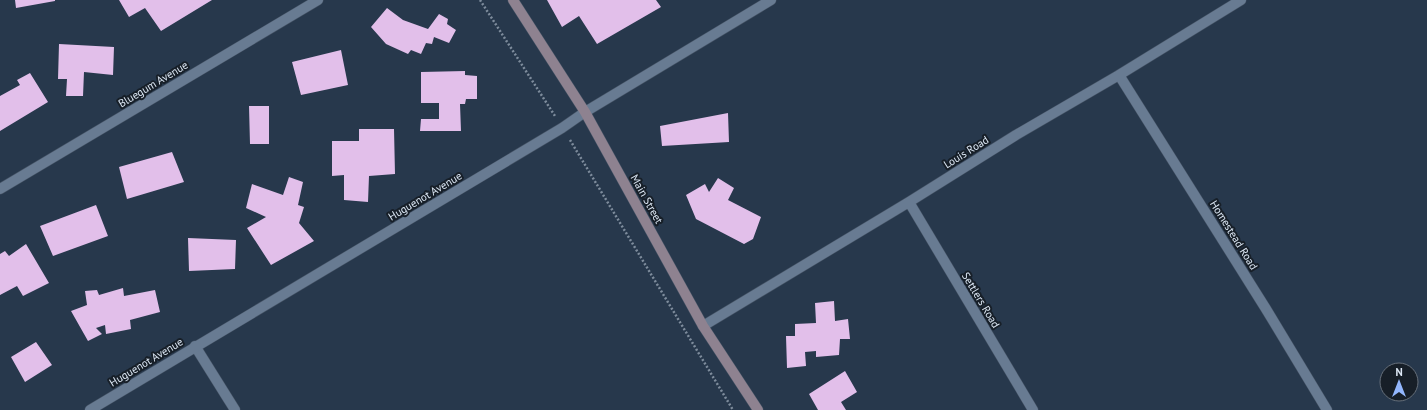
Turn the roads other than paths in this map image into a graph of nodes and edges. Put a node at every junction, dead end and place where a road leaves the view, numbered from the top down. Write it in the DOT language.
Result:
graph roads {
  1 [pos="318,0"];
  2 [pos="513,0"];
  3 [pos="771,0"];
  4 [pos="1242,0"];
  5 [pos="1119,74"];
  6 [pos="585,112"];
  7 [pos="0,189"];
  8 [pos="909,202"];
  9 [pos="703,326"];
  10 [pos="195,346"];
  11 [pos="90,410"];
  12 [pos="235,410"];
  13 [pos="758,410"];
  14 [pos="1033,410"];
  15 [pos="1327,410"];
  1 -- 7 [label="street, Bluegum Avenue"];
  2 -- 6 [label="street, Main Street"];
  3 -- 6 [label="street, Huguenot Avenue"];
  4 -- 5 [label="street, Louis Road"];
  5 -- 8 [label="street, Louis Road"];
  5 -- 15 [label="street, Homestead Road"];
  6 -- 9 [label="street, Main Street"];
  6 -- 10 [label="street, Huguenot Avenue"];
  8 -- 9 [label="street, Louis Road"];
  8 -- 14 [label="street, Settlers Road"];
  9 -- 13 [label="street, Main Street"];
  10 -- 11 [label="street, Huguenot Avenue"];
  10 -- 12 [label="street"];
}
